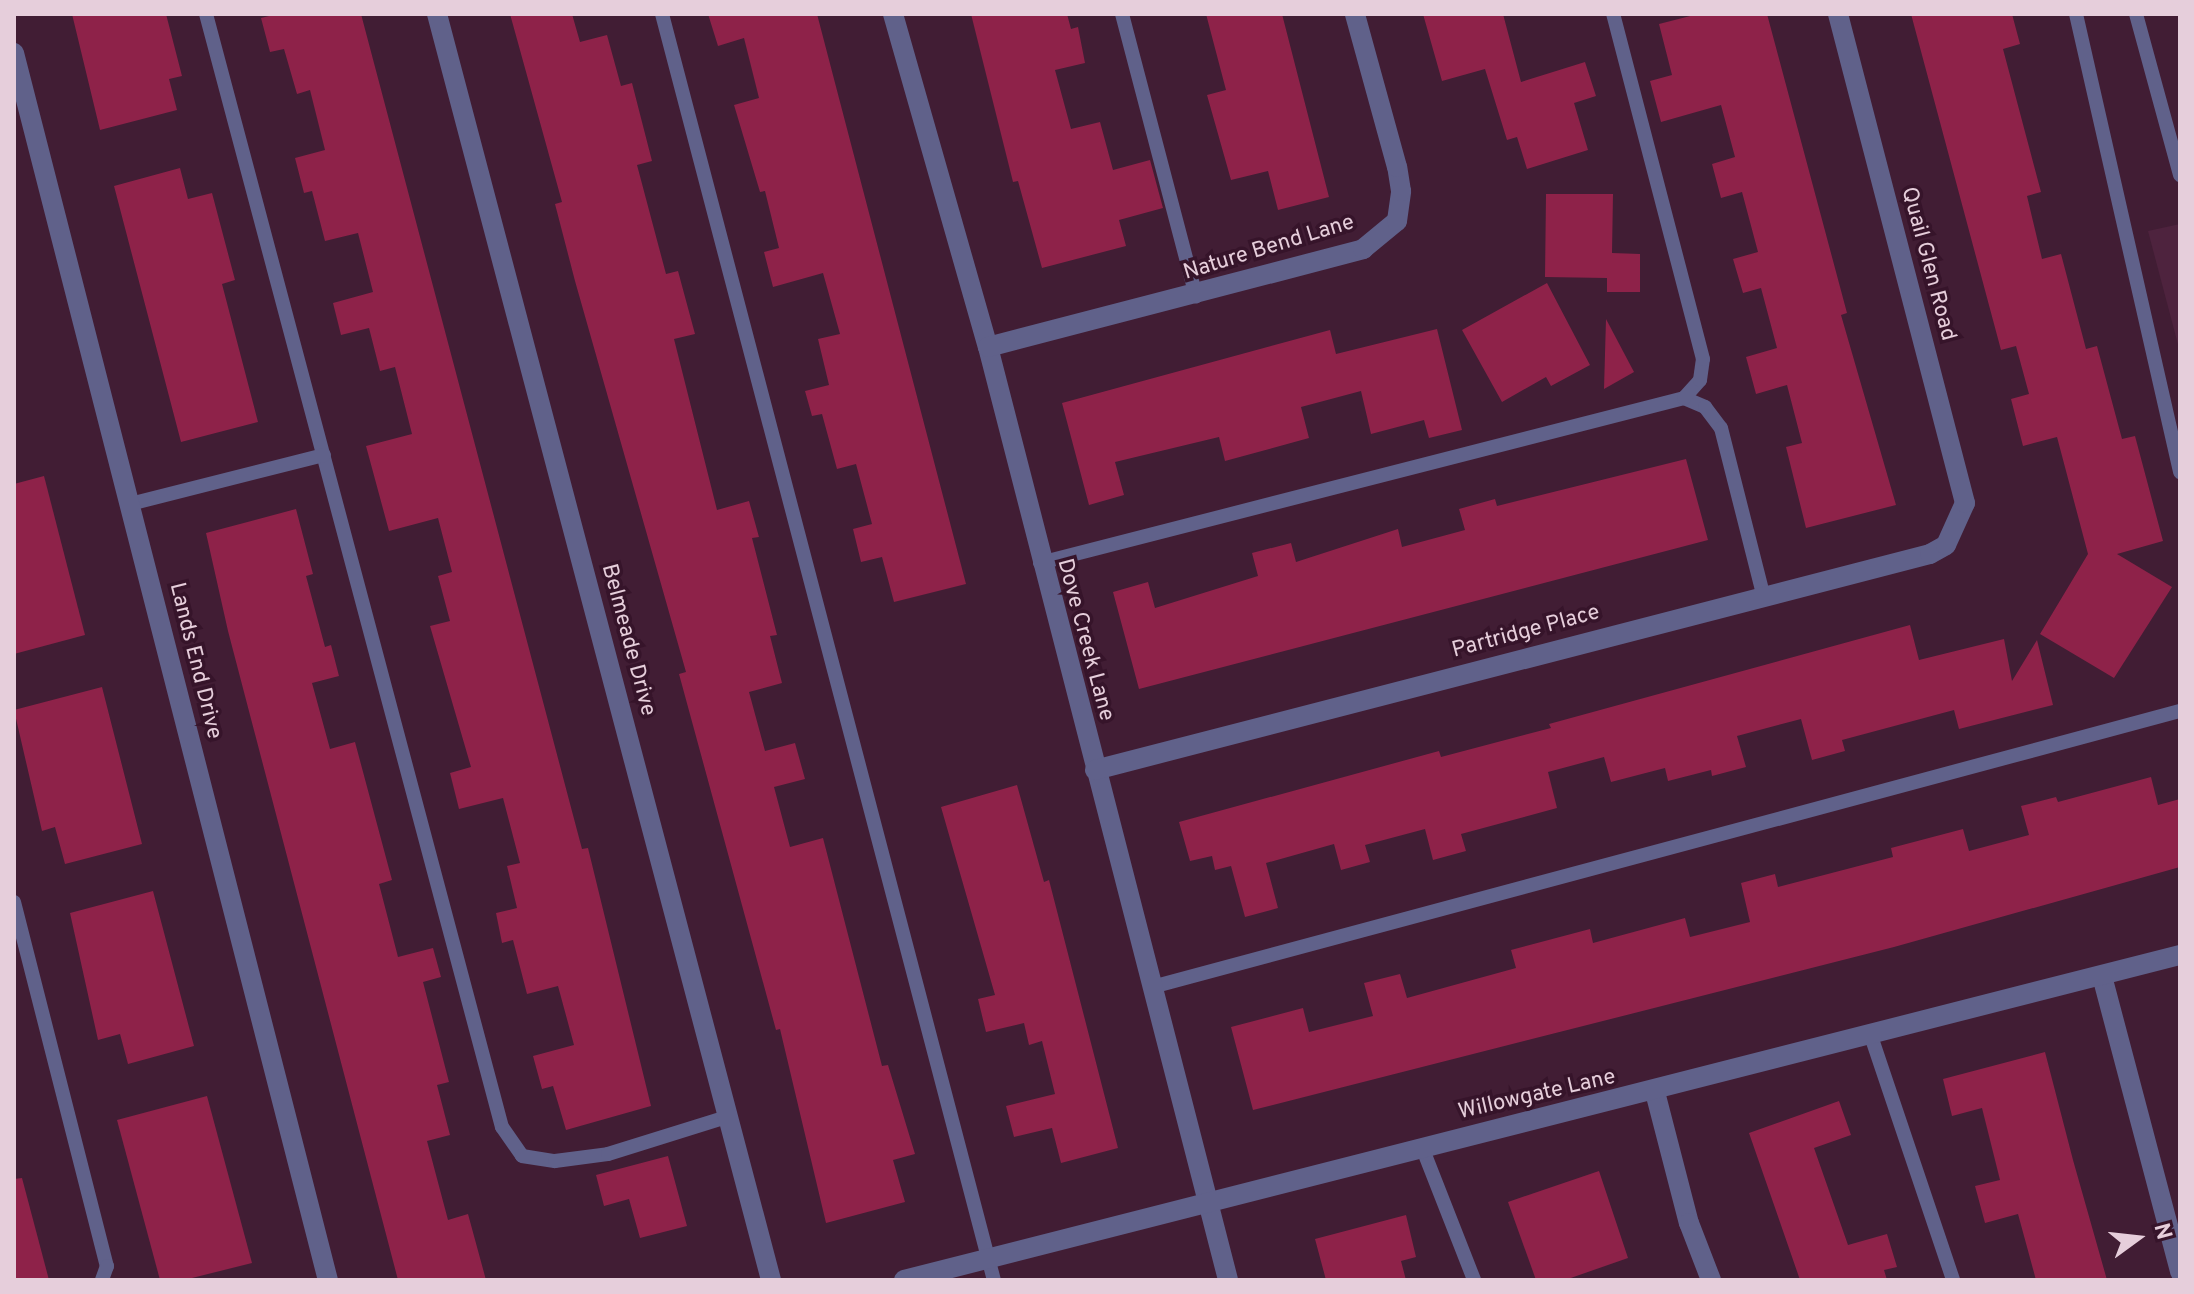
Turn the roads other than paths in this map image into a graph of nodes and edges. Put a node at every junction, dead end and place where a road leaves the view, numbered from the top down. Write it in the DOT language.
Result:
graph roads {
  1 [pos="206,14"];
  2 [pos="437,14"];
  3 [pos="662,14"];
  4 [pos="893,14"];
  5 [pos="1122,14"];
  6 [pos="1355,14"];
  7 [pos="1613,14"];
  8 [pos="1838,14"];
  9 [pos="2076,14"];
  10 [pos="2136,14"];
  11 [pos="14,53"];
  12 [pos="2180,175"];
  13 [pos="1196,296"];
  14 [pos="988,347"];
  15 [pos="1684,398"];
  16 [pos="324,455"];
  17 [pos="2180,472"];
  18 [pos="130,504"];
  19 [pos="1959,526"];
  20 [pos="1040,563"];
  21 [pos="1763,594"];
  22 [pos="2180,711"];
  23 [pos="1095,770"];
  24 [pos="14,902"];
  25 [pos="2180,955"];
  26 [pos="2102,976"];
  27 [pos="1152,987"];
  28 [pos="1871,1036"];
  29 [pos="1655,1092"];
  30 [pos="730,1116"];
  31 [pos="1422,1147"];
  32 [pos="1207,1201"];
  33 [pos="988,1258"];
  34 [pos="2180,1272"];
  35 [pos="102,1280"];
  36 [pos="328,1280"];
  37 [pos="771,1280"];
  38 [pos="904,1280"];
  39 [pos="994,1280"];
  40 [pos="1228,1280"];
  41 [pos="1474,1280"];
  42 [pos="1711,1280"];
  43 [pos="1953,1280"];
  1 -- 16 [label="lane"];
  2 -- 30 [label="street, Belmeade Drive"];
  3 -- 33 [label="lane"];
  4 -- 14 [label="street, Dove Creek Lane"];
  5 -- 13 [label="lane"];
  6 -- 13 [label="street, Nature Bend Lane"];
  7 -- 15 [label="lane"];
  8 -- 19 [label="street, Quail Glen Road"];
  9 -- 17 [label="lane"];
  10 -- 12 [label="lane"];
  11 -- 18 [label="street, Lands End Drive"];
  13 -- 14 [label="street, Nature Bend Lane"];
  14 -- 20 [label="street, Dove Creek Lane"];
  15 -- 20 [label="lane"];
  15 -- 21 [label="lane"];
  16 -- 18 [label="lane"];
  16 -- 30 [label="lane"];
  18 -- 36 [label="street, Lands End Drive"];
  19 -- 21 [label="street, Partridge Place"];
  20 -- 23 [label="street, Dove Creek Lane"];
  21 -- 23 [label="street, Partridge Place"];
  22 -- 27 [label="lane"];
  23 -- 27 [label="street, Dove Creek Lane"];
  24 -- 35 [label="lane"];
  25 -- 26 [label="street, Willowgate Lane"];
  26 -- 28 [label="street, Willowgate Lane"];
  26 -- 34 [label="street"];
  27 -- 32 [label="street, Dove Creek Lane"];
  28 -- 29 [label="street, Willowgate Lane"];
  28 -- 43 [label="lane"];
  29 -- 31 [label="street, Willowgate Lane"];
  29 -- 42 [label="street"];
  30 -- 37 [label="street, Belmeade Drive"];
  31 -- 32 [label="street, Willowgate Lane"];
  31 -- 41 [label="lane"];
  32 -- 33 [label="street, Willowgate Lane"];
  32 -- 40 [label="street, Dove Creek Lane"];
  33 -- 38 [label="street, Willowgate Lane"];
  33 -- 39 [label="lane"];
}
